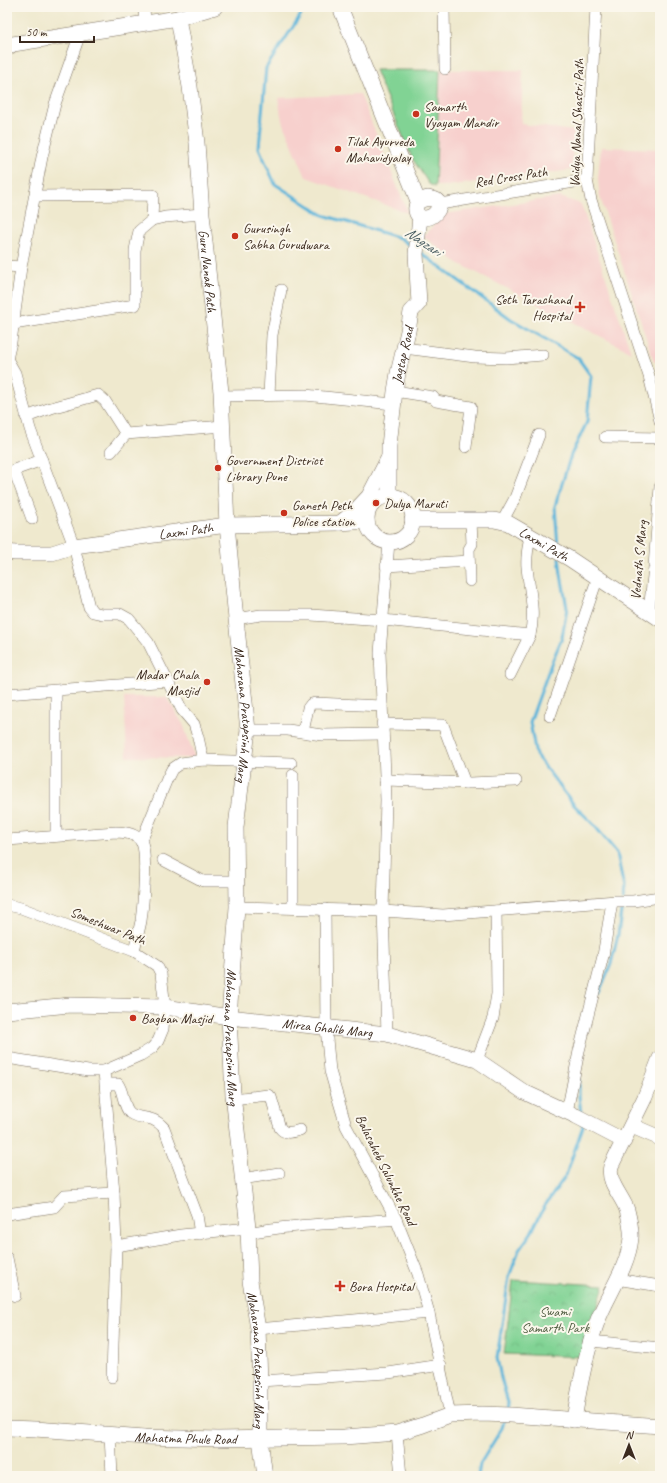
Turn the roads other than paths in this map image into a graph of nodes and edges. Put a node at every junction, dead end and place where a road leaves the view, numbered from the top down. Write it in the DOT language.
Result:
graph roads {
  1 [pos="144,7"];
  2 [pos="215,7"];
  3 [pos="340,7"];
  4 [pos="444,7"];
  5 [pos="596,7"];
  6 [pos="178,12"];
  7 [pos="145,23"];
  8 [pos="80,34"];
  9 [pos="7,48"];
  10 [pos="445,69"];
  11 [pos="587,180"];
  12 [pos="35,196"];
  13 [pos="418,201"];
  14 [pos="440,204"];
  15 [pos="202,214"];
  16 [pos="420,217"];
  17 [pos="152,220"];
  18 [pos="7,266"];
  19 [pos="21,267"];
  20 [pos="281,290"];
  21 [pos="13,324"];
  22 [pos="404,348"];
  23 [pos="543,355"];
  24 [pos="7,359"];
  25 [pos="654,376"];
  26 [pos="269,395"];
  27 [pos="222,396"];
  28 [pos="394,398"];
  29 [pos="26,417"];
  30 [pos="660,420"];
  31 [pos="223,426"];
  32 [pos="126,434"];
  33 [pos="539,435"];
  34 [pos="606,437"];
  35 [pos="660,438"];
  36 [pos="466,446"];
  37 [pos="111,452"];
  38 [pos="389,456"];
  39 [pos="42,460"];
  40 [pos="660,487"];
  41 [pos="389,496"];
  42 [pos="32,519"];
  43 [pos="412,520"];
  44 [pos="472,520"];
  45 [pos="367,521"];
  46 [pos="502,522"];
  47 [pos="340,523"];
  48 [pos="227,525"];
  49 [pos="530,536"];
  50 [pos="389,542"];
  51 [pos="74,546"];
  52 [pos="7,552"];
  53 [pos="469,561"];
  54 [pos="386,566"];
  55 [pos="598,578"];
  56 [pos="470,581"];
  57 [pos="655,615"];
  58 [pos="236,619"];
  59 [pos="383,620"];
  60 [pos="530,635"];
  61 [pos="510,675"];
  62 [pos="168,681"];
  63 [pos="56,691"];
  64 [pos="7,694"];
  65 [pos="382,706"];
  66 [pos="550,716"];
  67 [pos="383,729"];
  68 [pos="248,730"];
  69 [pos="304,732"];
  70 [pos="203,760"];
  71 [pos="244,762"];
  72 [pos="291,763"];
  73 [pos="293,775"];
  74 [pos="385,780"];
  75 [pos="516,781"];
  76 [pos="465,783"];
  77 [pos="56,836"];
  78 [pos="7,840"];
  79 [pos="141,842"];
  80 [pos="163,860"];
  81 [pos="237,881"];
  82 [pos="660,898"];
  83 [pos="614,902"];
  84 [pos="7,905"];
  85 [pos="237,907"];
  86 [pos="294,908"];
  87 [pos="325,909"];
  88 [pos="383,911"];
  89 [pos="496,911"];
  90 [pos="134,951"];
  91 [pos="165,1007"];
  92 [pos="7,1011"];
  93 [pos="229,1017"];
  94 [pos="326,1028"];
  95 [pos="388,1034"];
  96 [pos="7,1058"];
  97 [pos="660,1058"];
  98 [pos="477,1060"];
  99 [pos="104,1071"];
  100 [pos="106,1084"];
  101 [pos="233,1099"];
  102 [pos="577,1117"];
  103 [pos="632,1126"];
  104 [pos="300,1130"];
  105 [pos="660,1138"];
  106 [pos="624,1142"];
  107 [pos="279,1173"];
  108 [pos="242,1179"];
  109 [pos="114,1193"];
  110 [pos="7,1214"];
  111 [pos="396,1219"];
  112 [pos="248,1230"];
  113 [pos="200,1234"];
  114 [pos="116,1246"];
  115 [pos="7,1258"];
  116 [pos="616,1279"];
  117 [pos="660,1286"];
  118 [pos="15,1296"];
  119 [pos="429,1313"];
  120 [pos="258,1330"];
  121 [pos="591,1341"];
  122 [pos="660,1348"];
  123 [pos="441,1365"];
  124 [pos="112,1377"];
  125 [pos="260,1381"];
  126 [pos="450,1415"];
  127 [pos="574,1420"];
  128 [pos="660,1426"];
  129 [pos="7,1428"];
  130 [pos="397,1433"];
  131 [pos="110,1434"];
  132 [pos="260,1439"];
  133 [pos="112,1476"];
  134 [pos="266,1476"];
  135 [pos="401,1476"];
  1 -- 7 [label="street"];
  2 -- 6 [label="street"];
  3 -- 13 [label="street"];
  4 -- 10 [label="street"];
  5 -- 11 [label="street, Vaidya Nanal Shastri Path"];
  6 -- 7 [label="street"];
  6 -- 15 [label="street, Guru Nanak Path"];
  7 -- 8 [label="street"];
  8 -- 9 [label="street"];
  8 -- 12 [label="street"];
  11 -- 14 [label="street, Red Cross Path"];
  11 -- 25 [label="street, Vaidya Nanal Shastri Path"];
  12 -- 17 [label="street"];
  12 -- 19 [label="street"];
  13 -- 14 [label="street"];
  13 -- 16 [label="street"];
  14 -- 16 [label="street"];
  15 -- 17 [label="street"];
  15 -- 27 [label="street, Guru Nanak Path"];
  16 -- 22 [label="street, Jagtap Road"];
  17 -- 21 [label="street"];
  18 -- 19 [label="street"];
  19 -- 21 [label="street"];
  20 -- 26 [label="street"];
  21 -- 24 [label="street"];
  22 -- 23 [label="street"];
  22 -- 28 [label="street, Jagtap Road"];
  24 -- 29 [label="street"];
  25 -- 30 [label="street, Vaidya Nanal Shastri Path"];
  26 -- 27 [label="street"];
  26 -- 28 [label="street"];
  27 -- 31 [label="street, Guru Nanak Path"];
  28 -- 36 [label="street"];
  28 -- 38 [label="street, Jagtap Road"];
  29 -- 32 [label="street"];
  29 -- 39 [label="street"];
  31 -- 32 [label="street"];
  31 -- 48 [label="street, Guru Nanak Path"];
  32 -- 37 [label="street"];
  33 -- 46 [label="street"];
  34 -- 35 [label="street"];
  38 -- 41 [label="street, Jagtap Road"];
  38 -- 47 [label="street"];
  39 -- 42 [label="street"];
  39 -- 51 [label="street"];
  40 -- 57 [label="street, Vednath S Marg"];
  41 -- 43 [label="street"];
  41 -- 45 [label="street"];
  43 -- 44 [label="street, Laxmi Path"];
  43 -- 50 [label="street"];
  44 -- 46 [label="street, Laxmi Path"];
  44 -- 53 [label="street"];
  45 -- 47 [label="street, Laxmi Path"];
  45 -- 50 [label="street"];
  46 -- 49 [label="street, Laxmi Path"];
  47 -- 48 [label="street, Laxmi Path"];
  48 -- 51 [label="street, Laxmi Path"];
  48 -- 58 [label="street, Maharana Pratapsinh Marg"];
  49 -- 55 [label="street, Laxmi Path"];
  49 -- 60 [label="street"];
  50 -- 54 [label="street"];
  51 -- 52 [label="street, Laxmi Path"];
  51 -- 62 [label="street"];
  53 -- 54 [label="street"];
  53 -- 56 [label="street"];
  54 -- 59 [label="street"];
  55 -- 57 [label="street, Laxmi Path"];
  55 -- 66 [label="street"];
  58 -- 59 [label="street"];
  58 -- 68 [label="street, Maharana Pratapsinh Marg"];
  59 -- 60 [label="street"];
  59 -- 65 [label="street"];
  60 -- 61 [label="street"];
  62 -- 63 [label="street"];
  62 -- 70 [label="street"];
  63 -- 64 [label="street"];
  63 -- 77 [label="street"];
  65 -- 67 [label="street"];
  65 -- 69 [label="street"];
  67 -- 69 [label="street"];
  67 -- 74 [label="street"];
  67 -- 76 [label="street"];
  68 -- 69 [label="street"];
  68 -- 71 [label="street, Maharana Pratapsinh Marg"];
  70 -- 71 [label="street"];
  70 -- 79 [label="street"];
  71 -- 72 [label="street"];
  71 -- 81 [label="street, Maharana Pratapsinh Marg"];
  73 -- 86 [label="street"];
  74 -- 76 [label="street"];
  74 -- 88 [label="street"];
  75 -- 76 [label="street"];
  77 -- 78 [label="street"];
  77 -- 79 [label="street"];
  79 -- 90 [label="street"];
  80 -- 81 [label="street"];
  81 -- 85 [label="street, Maharana Pratapsinh Marg"];
  82 -- 83 [label="street"];
  83 -- 89 [label="street"];
  83 -- 102 [label="street"];
  84 -- 90 [label="street, Someshwar Path"];
  85 -- 86 [label="street"];
  85 -- 93 [label="street, Maharana Pratapsinh Marg"];
  86 -- 87 [label="street"];
  87 -- 88 [label="street"];
  87 -- 94 [label="street, Balasaheb Salunkhe Road"];
  88 -- 89 [label="street"];
  88 -- 95 [label="street"];
  89 -- 98 [label="street"];
  90 -- 91 [label="street, Someshwar Path"];
  91 -- 92 [label="street, Mirza Ghalib Marg"];
  91 -- 93 [label="street, Mirza Ghalib Marg"];
  91 -- 99 [label="street, Someshwar Path"];
  93 -- 94 [label="street, Mirza Ghalib Marg"];
  93 -- 101 [label="street, Maharana Pratapsinh Marg"];
  94 -- 95 [label="street, Mirza Ghalib Marg"];
  94 -- 111 [label="street, Balasaheb Salunkhe Road"];
  95 -- 98 [label="street, Mirza Ghalib Marg"];
  96 -- 99 [label="street"];
  97 -- 103 [label="street"];
  98 -- 102 [label="street, Mirza Ghalib Marg"];
  99 -- 100 [label="street"];
  100 -- 109 [label="street"];
  100 -- 113 [label="street"];
  101 -- 104 [label="street"];
  101 -- 108 [label="street, Maharana Pratapsinh Marg"];
  102 -- 106 [label="street, Mirza Ghalib Marg"];
  103 -- 105 [label="street"];
  103 -- 106 [label="street"];
  106 -- 116 [label="street"];
  107 -- 108 [label="street"];
  108 -- 112 [label="street, Maharana Pratapsinh Marg"];
  109 -- 110 [label="street"];
  109 -- 114 [label="street"];
  111 -- 112 [label="street"];
  111 -- 119 [label="street, Balasaheb Salunkhe Road"];
  112 -- 113 [label="street"];
  112 -- 120 [label="street, Maharana Pratapsinh Marg"];
  113 -- 114 [label="street"];
  114 -- 124 [label="street"];
  115 -- 118 [label="street"];
  116 -- 117 [label="street"];
  116 -- 121 [label="street"];
  119 -- 120 [label="street"];
  119 -- 123 [label="street, Balasaheb Salunkhe Road"];
  120 -- 125 [label="street, Maharana Pratapsinh Marg"];
  121 -- 122 [label="street"];
  121 -- 127 [label="street"];
  123 -- 125 [label="street"];
  123 -- 126 [label="street, Balasaheb Salunkhe Road"];
  125 -- 132 [label="street, Maharana Pratapsinh Marg"];
  126 -- 127 [label="street, Mahatma Phule Road"];
  126 -- 130 [label="street, Mahatma Phule Road"];
  127 -- 128 [label="street"];
  129 -- 131 [label="street, Mahatma Phule Road"];
  130 -- 132 [label="street, Mahatma Phule Road"];
  130 -- 135 [label="street"];
  131 -- 132 [label="street, Mahatma Phule Road"];
  131 -- 133 [label="street"];
  132 -- 134 [label="street, Maharana Pratapsinh Marg"];
}
